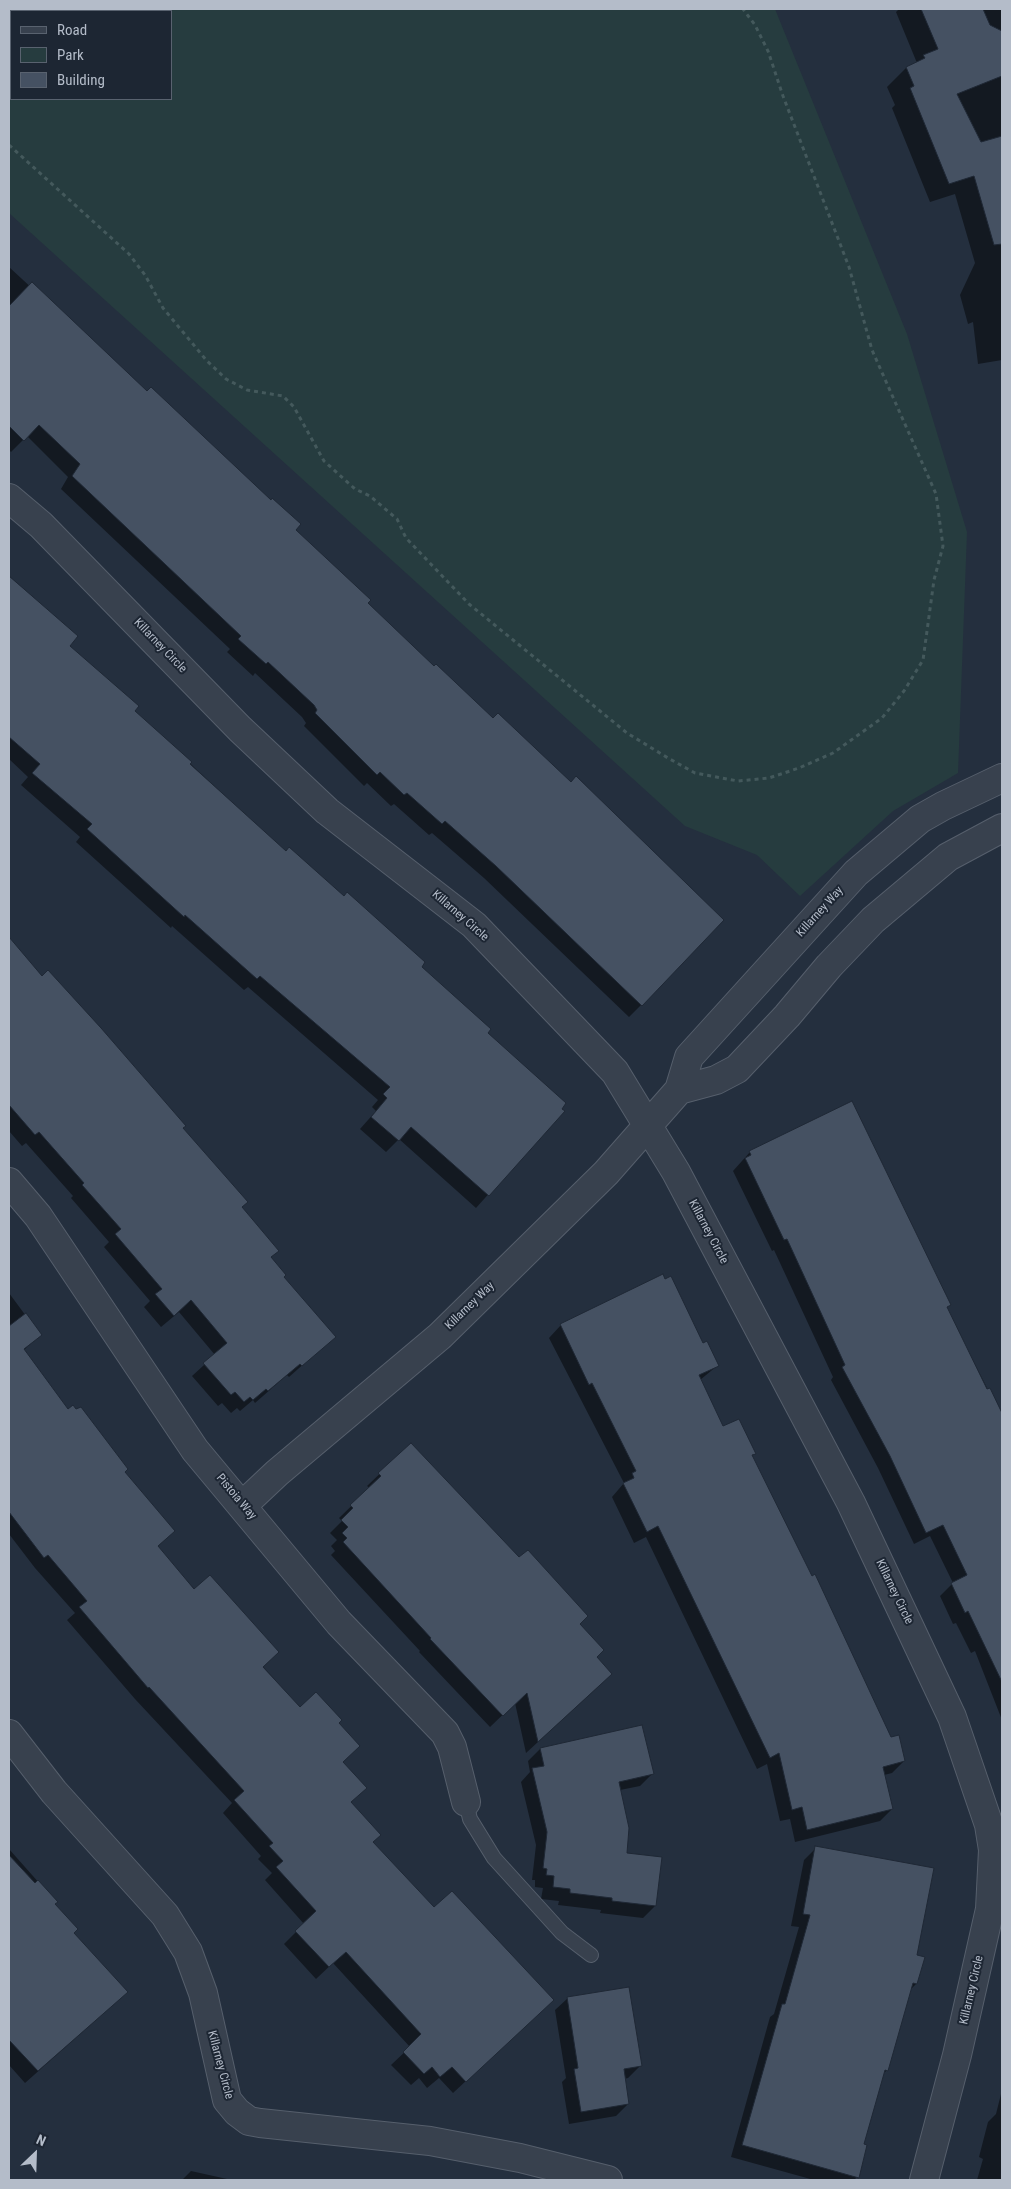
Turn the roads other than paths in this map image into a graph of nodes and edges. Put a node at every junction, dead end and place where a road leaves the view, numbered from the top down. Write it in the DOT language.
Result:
graph roads {
  1 [pos="9,498"];
  2 [pos="1002,778"];
  3 [pos="1002,828"];
  4 [pos="679,1090"];
  5 [pos="648,1126"];
  6 [pos="9,1182"];
  7 [pos="243,1504"];
  8 [pos="9,1734"];
  9 [pos="466,1802"];
  10 [pos="592,1955"];
  11 [pos="608,2180"];
  12 [pos="924,2180"];
  1 -- 5 [label="street, Killarney Circle"];
  2 -- 4 [label="street, Killarney Way"];
  3 -- 4 [label="street"];
  4 -- 5 [label="street, Killarney Way"];
  5 -- 7 [label="street, Killarney Way"];
  5 -- 12 [label="street, Killarney Circle"];
  6 -- 7 [label="street, Pistoia Way"];
  7 -- 9 [label="street, Pistoia Way"];
  8 -- 11 [label="street, Killarney Circle"];
  9 -- 10 [label="lane"];
}
